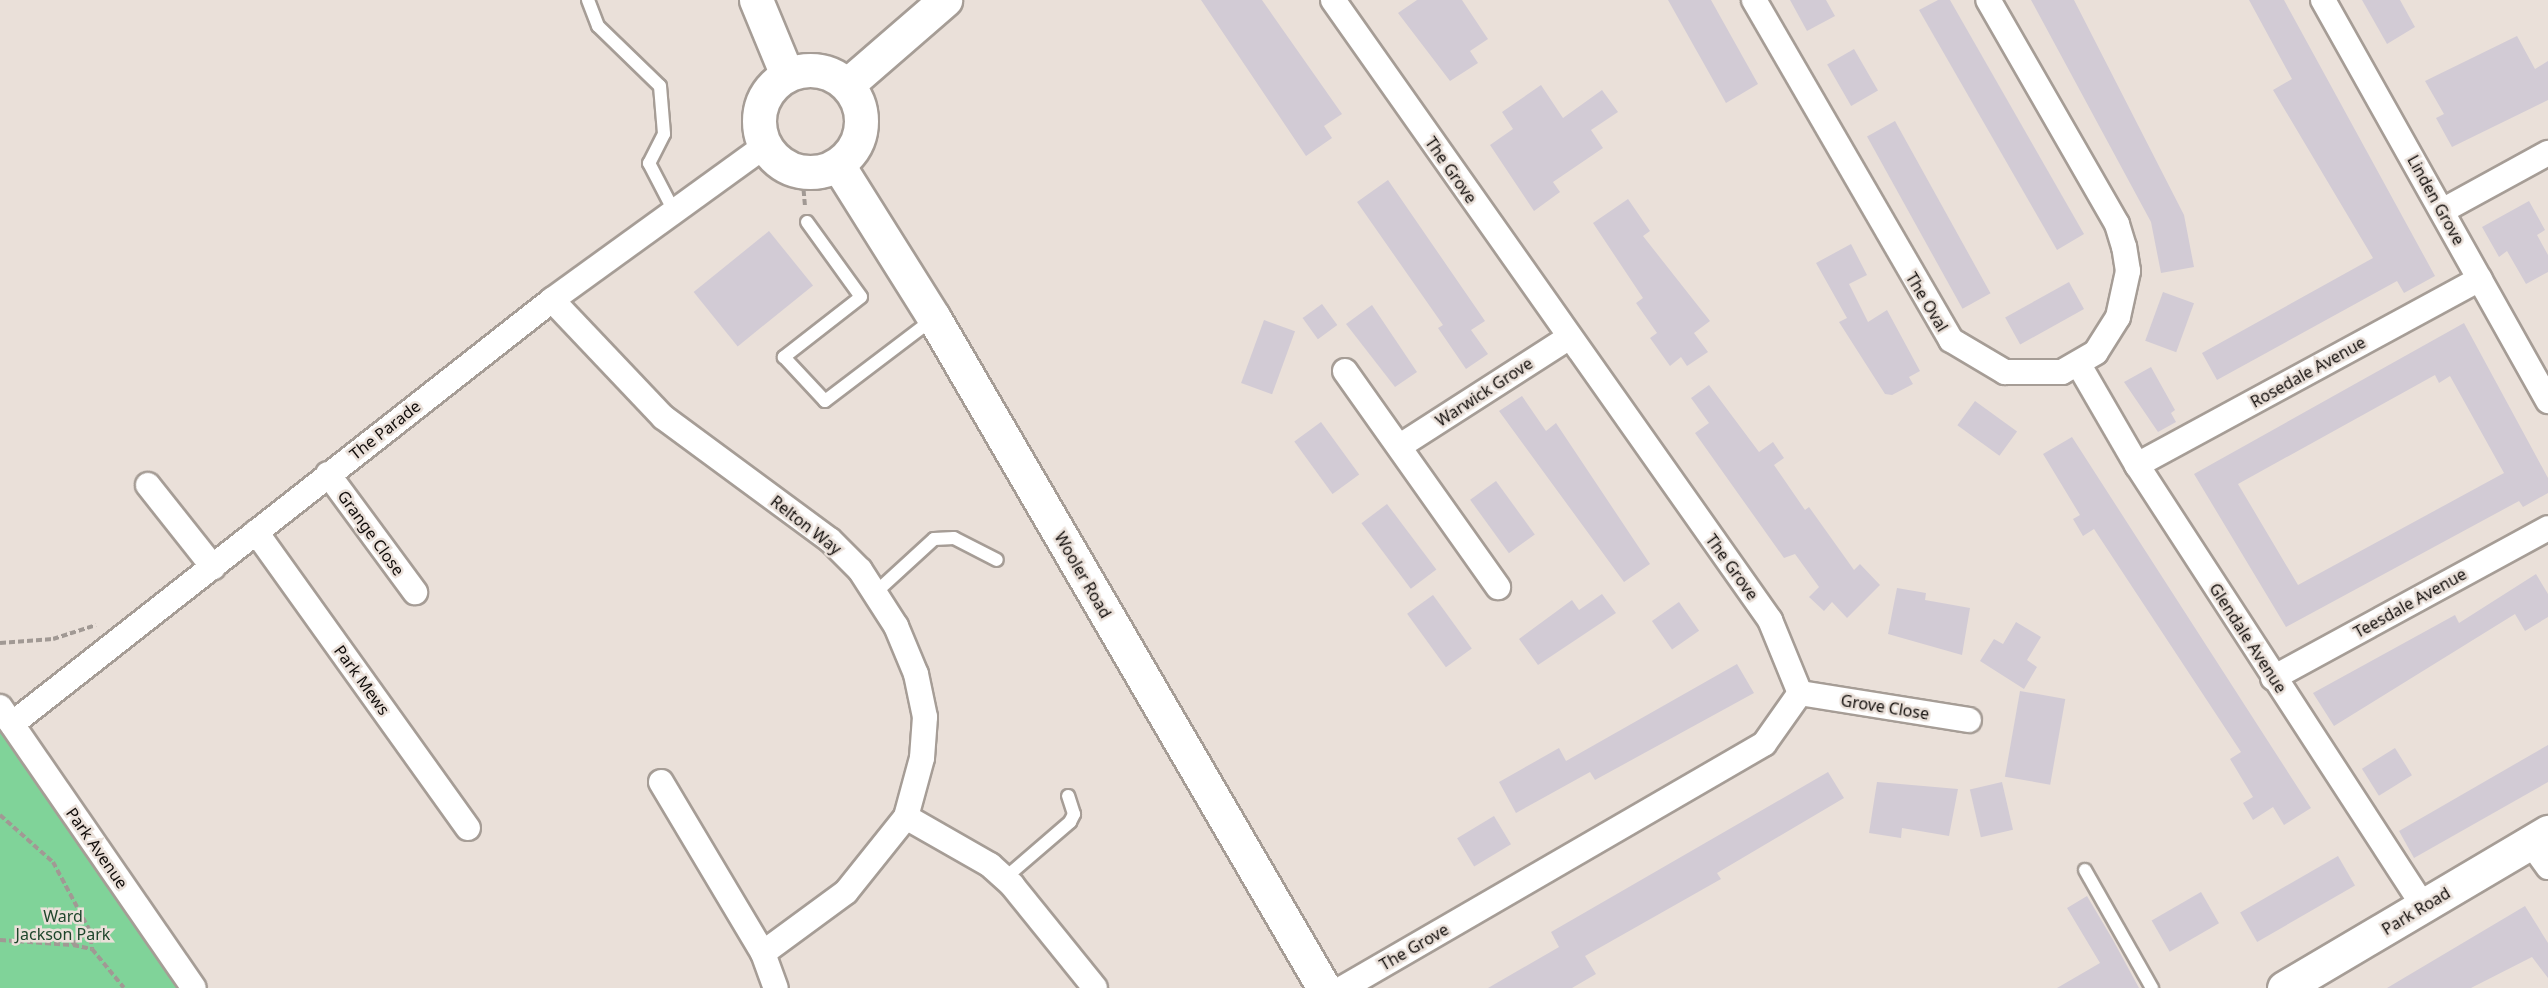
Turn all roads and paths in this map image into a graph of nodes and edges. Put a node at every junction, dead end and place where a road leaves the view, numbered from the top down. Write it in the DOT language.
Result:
graph roads {
  1 [pos="588,0"];
  2 [pos="756,0"];
  3 [pos="945,0"];
  4 [pos="1333,0"];
  5 [pos="1754,0"];
  6 [pos="1988,0"];
  7 [pos="2323,0"];
  8 [pos="787,75"];
  9 [pos="847,85"];
  10 [pos="765,146"];
  11 [pos="2548,153"];
  12 [pos="838,165"];
  13 [pos="802,172"];
  14 [pos="674,211"];
  15 [pos="2442,211"];
  16 [pos="807,222"];
  17 [pos="2480,279"];
  18 [pos="552,300"];
  19 [pos="934,318"];
  20 [pos="1568,338"];
  21 [pos="2079,365"];
  22 [pos="1345,371"];
  23 [pos="2548,401"];
  24 [pos="1400,446"];
  25 [pos="2137,465"];
  26 [pos="328,474"];
  27 [pos="148,485"];
  28 [pos="2548,528"];
  29 [pos="256,532"];
  30 [pos="997,560"];
  31 [pos="213,567"];
  32 [pos="1498,587"];
  33 [pos="415,592"];
  34 [pos="875,593"];
  35 [pos="102,623"];
  36 [pos="0,643"];
  37 [pos="2273,678"];
  38 [pos="1800,693"];
  39 [pos="6,716"];
  40 [pos="1969,720"];
  41 [pos="661,782"];
  42 [pos="1068,796"];
  43 [pos="0,815"];
  44 [pos="906,817"];
  45 [pos="468,828"];
  46 [pos="2542,847"];
  47 [pos="2085,870"];
  48 [pos="1005,878"];
  49 [pos="2424,907"];
  50 [pos="89,929"];
  51 [pos="0,940"];
  52 [pos="72,945"];
  53 [pos="92,949"];
  54 [pos="763,953"];
  55 [pos="124,988"];
  56 [pos="194,988"];
  57 [pos="776,988"];
  58 [pos="1095,988"];
  59 [pos="1324,988"];
  60 [pos="1343,988"];
  61 [pos="2152,988"];
  62 [pos="2284,988"];
  1 -- 14 [label="lane"];
  2 -- 8 [label="street"];
  3 -- 9 [label="street"];
  4 -- 20 [label="street, The Grove"];
  5 -- 21 [label="street, The Oval"];
  6 -- 21 [label="street"];
  7 -- 15 [label="street, Linden Grove"];
  8 -- 9 [label="street"];
  8 -- 10 [label="street"];
  9 -- 12 [label="street"];
  10 -- 13 [label="street"];
  10 -- 14 [label="street, The Parade"];
  11 -- 15 [label="street"];
  12 -- 13 [label="street"];
  12 -- 19 [label="street, Wooler Road"];
  13 -- 16 [label="path"];
  14 -- 18 [label="street, The Parade"];
  15 -- 17 [label="street, Linden Grove"];
  16 -- 19 [label="lane"];
  17 -- 23 [label="street, Linden Grove"];
  17 -- 25 [label="street, Rosedale Avenue"];
  18 -- 26 [label="street, The Parade"];
  18 -- 34 [label="street, Relton Way"];
  19 -- 59 [label="street, Wooler Road"];
  20 -- 24 [label="street, Warwick Grove"];
  20 -- 38 [label="street, The Grove"];
  21 -- 25 [label="street, Glendale Avenue"];
  22 -- 24 [label="street"];
  24 -- 32 [label="street"];
  25 -- 37 [label="street, Glendale Avenue"];
  26 -- 29 [label="street, The Parade"];
  26 -- 33 [label="street, Grange Close"];
  27 -- 31 [label="street"];
  28 -- 37 [label="street, Teesdale Avenue"];
  29 -- 31 [label="street, The Parade"];
  29 -- 45 [label="street, Park Mews"];
  30 -- 34 [label="lane"];
  31 -- 39 [label="street, The Parade"];
  34 -- 44 [label="street, Relton Way"];
  35 -- 36 [label="path"];
  37 -- 49 [label="street, Glendale Avenue"];
  38 -- 40 [label="street, Grove Close"];
  38 -- 60 [label="street, The Grove"];
  39 -- 56 [label="street, Park Avenue"];
  41 -- 54 [label="street"];
  42 -- 48 [label="lane"];
  43 -- 50 [label="path"];
  44 -- 48 [label="street"];
  44 -- 54 [label="street"];
  46 -- 49 [label="street, Park Road"];
  47 -- 61 [label="lane"];
  48 -- 58 [label="street"];
  49 -- 62 [label="street, Park Road"];
  50 -- 52 [label="path"];
  50 -- 53 [label="path"];
  51 -- 52 [label="path"];
  52 -- 53 [label="path"];
  53 -- 55 [label="path"];
  54 -- 57 [label="street"];
}
